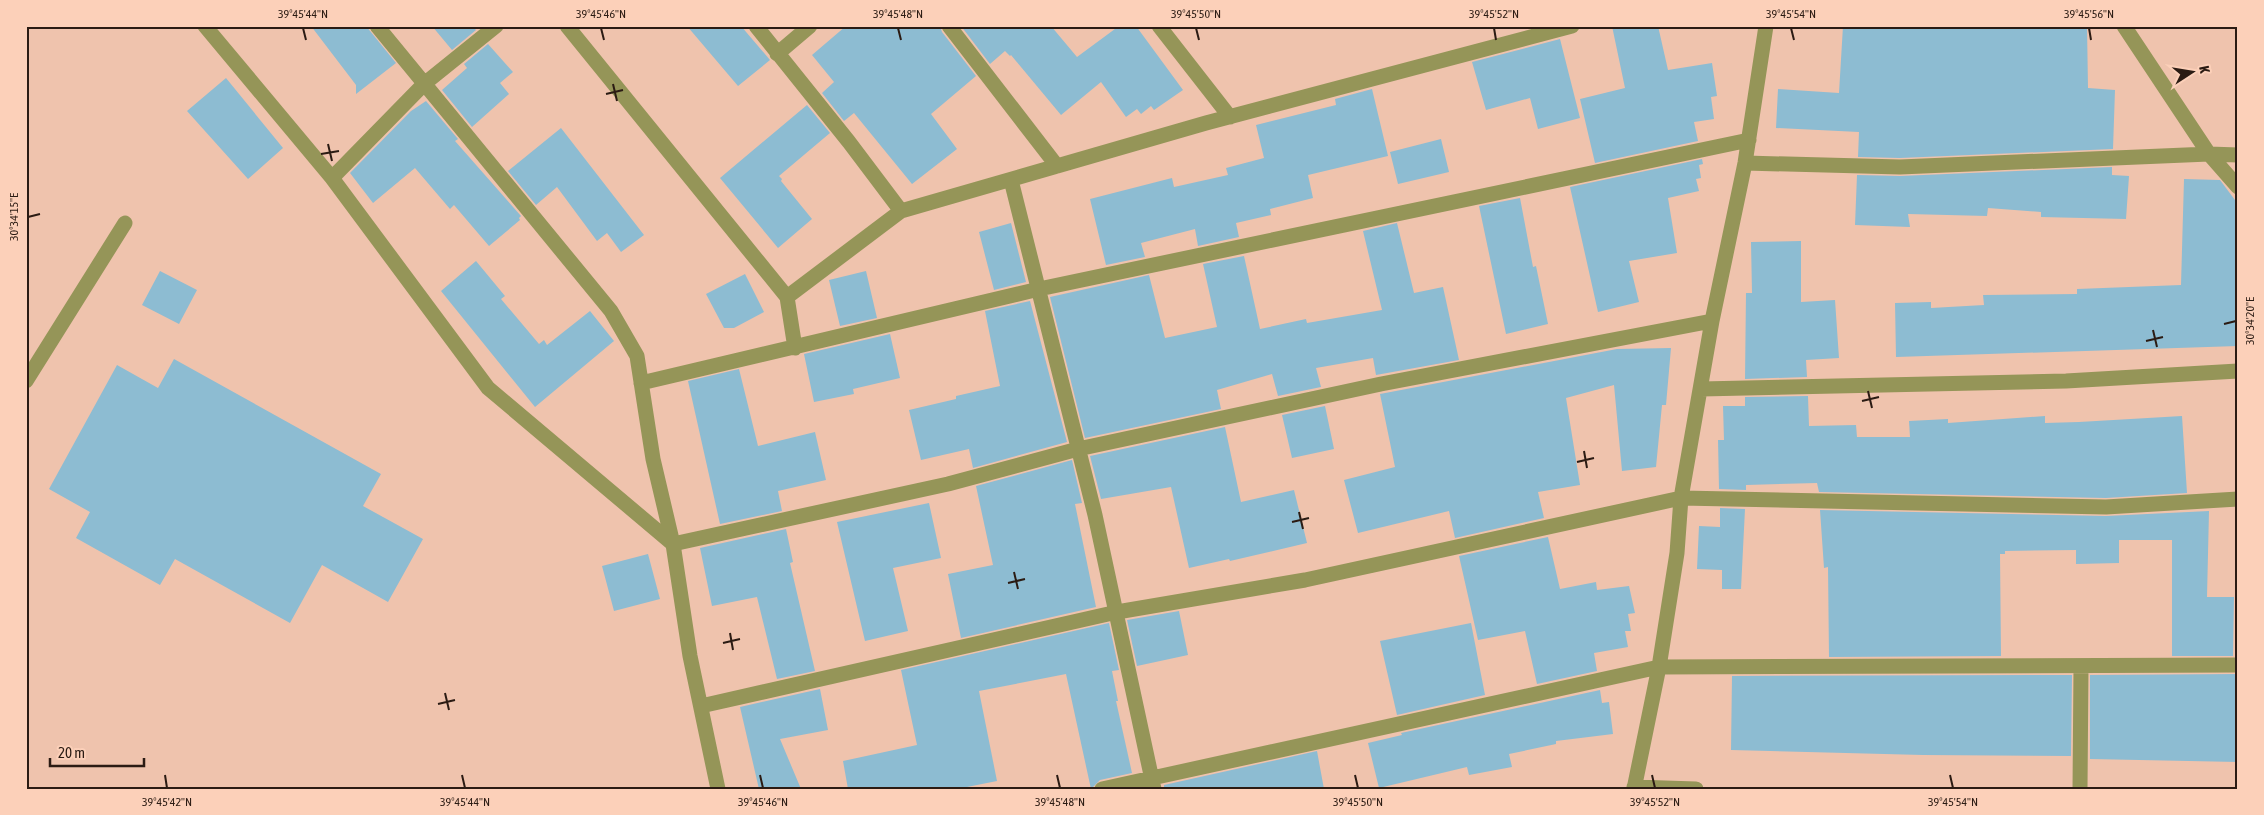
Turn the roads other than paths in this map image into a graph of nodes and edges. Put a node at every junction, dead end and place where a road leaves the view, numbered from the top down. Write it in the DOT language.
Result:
graph roads {
  1 [pos="205,26"];
  2 [pos="377,26"];
  3 [pos="496,26"];
  4 [pos="567,26"];
  5 [pos="756,26"];
  6 [pos="810,26"];
  7 [pos="949,26"];
  8 [pos="1159,26"];
  9 [pos="1766,26"];
  10 [pos="2124,26"];
  11 [pos="1562,27"];
  12 [pos="777,54"];
  13 [pos="424,84"];
  14 [pos="1230,117"];
  15 [pos="1749,140"];
  16 [pos="2209,154"];
  17 [pos="2238,155"];
  18 [pos="1745,163"];
  19 [pos="1057,166"];
  20 [pos="332,178"];
  21 [pos="1011,180"];
  22 [pos="2238,188"];
  23 [pos="902,211"];
  24 [pos="125,223"];
  25 [pos="1039,290"];
  26 [pos="787,297"];
  27 [pos="1712,321"];
  28 [pos="795,348"];
  29 [pos="2238,371"];
  30 [pos="26,381"];
  31 [pos="641,383"];
  32 [pos="1701,389"];
  33 [pos="1078,449"];
  34 [pos="1681,498"];
  35 [pos="2238,499"];
  36 [pos="673,544"];
  37 [pos="1117,612"];
  38 [pos="2238,664"];
  39 [pos="1659,667"];
  40 [pos="2081,667"];
  41 [pos="701,706"];
  42 [pos="1153,784"];
  43 [pos="1634,788"];
  44 [pos="718,789"];
  45 [pos="1102,789"];
  46 [pos="1696,789"];
  47 [pos="2080,789"];
  1 -- 20 [label="street"];
  2 -- 13 [label="street"];
  3 -- 13 [label="street"];
  4 -- 26 [label="street"];
  5 -- 12 [label="street"];
  6 -- 12 [label="street"];
  7 -- 19 [label="street"];
  8 -- 14 [label="street"];
  9 -- 15 [label="street"];
  10 -- 16 [label="street"];
  11 -- 14 [label="street"];
  12 -- 23 [label="street"];
  13 -- 20 [label="street"];
  13 -- 31 [label="street"];
  14 -- 19 [label="street"];
  15 -- 18 [label="street"];
  15 -- 25 [label="street"];
  16 -- 17 [label="street"];
  16 -- 18 [label="street"];
  16 -- 22 [label="street"];
  18 -- 27 [label="street"];
  19 -- 21 [label="street"];
  20 -- 36 [label="street"];
  21 -- 23 [label="street"];
  21 -- 25 [label="street"];
  23 -- 26 [label="street"];
  24 -- 30 [label="street"];
  25 -- 28 [label="street"];
  25 -- 33 [label="street"];
  26 -- 28 [label="street"];
  27 -- 32 [label="street"];
  27 -- 33 [label="street"];
  28 -- 31 [label="street"];
  29 -- 32 [label="street"];
  31 -- 36 [label="street"];
  32 -- 34 [label="street"];
  33 -- 36 [label="street"];
  33 -- 37 [label="street"];
  34 -- 35 [label="street"];
  34 -- 37 [label="street"];
  34 -- 39 [label="street"];
  36 -- 41 [label="street"];
  37 -- 41 [label="street"];
  37 -- 42 [label="street"];
  38 -- 40 [label="street"];
  39 -- 40 [label="street"];
  39 -- 42 [label="street"];
  39 -- 43 [label="street"];
  40 -- 47 [label="street"];
  41 -- 44 [label="street"];
  42 -- 45 [label="street"];
  43 -- 46 [label="street"];
}
